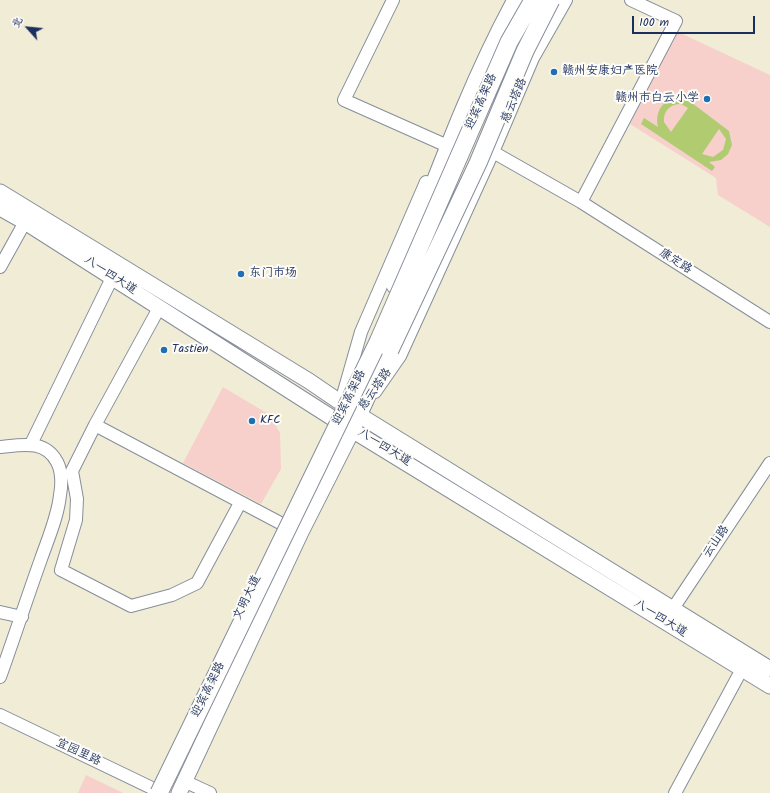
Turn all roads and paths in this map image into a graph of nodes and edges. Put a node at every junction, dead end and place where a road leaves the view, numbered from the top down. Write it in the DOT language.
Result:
graph roads {
  1 [pos="393,0"];
  2 [pos="510,0"];
  3 [pos="516,0"];
  4 [pos="522,0"];
  5 [pos="566,0"];
  6 [pos="631,0"];
  7 [pos="546,1"];
  8 [pos="443,144"];
  9 [pos="493,152"];
  10 [pos="0,192"];
  11 [pos="581,202"];
  12 [pos="0,208"];
  13 [pos="26,222"];
  14 [pos="0,267"];
  15 [pos="112,278"];
  16 [pos="159,308"];
  17 [pos="770,322"];
  18 [pos="373,339"];
  19 [pos="390,350"];
  20 [pos="341,402"];
  21 [pos="359,415"];
  22 [pos="334,419"];
  23 [pos="95,424"];
  24 [pos="353,429"];
  25 [pos="31,444"];
  26 [pos="0,447"];
  27 [pos="770,463"];
  28 [pos="240,503"];
  29 [pos="284,525"];
  30 [pos="0,612"];
  31 [pos="668,616"];
  32 [pos="22,617"];
  33 [pos="742,669"];
  34 [pos="770,669"];
  35 [pos="0,677"];
  36 [pos="770,686"];
  37 [pos="0,716"];
  38 [pos="182,787"];
  39 [pos="160,792"];
  40 [pos="210,793"];
  41 [pos="675,793"];
  1 -- 8 [label="street"];
  2 -- 8 [label="street, 慈云塔路"];
  3 -- 18 [label="highway"];
  4 -- 18 [label="main road, 慈云塔路"];
  5 -- 9 [label="street, 慈云塔路"];
  6 -- 11 [label="street"];
  7 -- 19 [label="highway, bridge"];
  7 -- 39 [label="highway, 迎宾高架路"];
  8 -- 20 [label="street, 慈云塔路"];
  9 -- 11 [label="street, 康定路"];
  9 -- 21 [label="street, 慈云塔路"];
  10 -- 20 [label="main road, 八一四大道"];
  11 -- 17 [label="street, 康定路"];
  12 -- 13 [label="main road, 八一四大道"];
  13 -- 14 [label="street"];
  13 -- 15 [label="main road, 八一四大道"];
  15 -- 16 [label="main road, 八一四大道"];
  15 -- 25 [label="street"];
  16 -- 22 [label="main road, 八一四大道"];
  16 -- 23 [label="street"];
  18 -- 20 [label="main road, 慈云塔路"];
  19 -- 21 [label="main road, 慈云塔路"];
  20 -- 21 [label="main road, 八一四大道"];
  20 -- 22 [label="main road, 文明大道"];
  21 -- 24 [label="main road, 文明大道"];
  21 -- 31 [label="main road, 八一四大道"];
  22 -- 24 [label="main road, 八一四大道"];
  22 -- 29 [label="main road, 文明大道"];
  23 -- 28 [label="street"];
  23 -- 28 [label="street"];
  24 -- 31 [label="main road, 八一四大道"];
  24 -- 38 [label="main road, 文明大道"];
  25 -- 26 [label="street"];
  25 -- 32 [label="street"];
  27 -- 31 [label="street, 云山路"];
  28 -- 29 [label="street"];
  29 -- 39 [label="main road, 文明大道"];
  30 -- 32 [label="street"];
  31 -- 33 [label="main road, 八一四大道"];
  31 -- 34 [label="main road, 八一四大道"];
  32 -- 35 [label="street"];
  33 -- 36 [label="main road, 八一四大道"];
  33 -- 41 [label="street"];
  37 -- 39 [label="street, 宜园里路"];
  38 -- 40 [label="street"];
}
